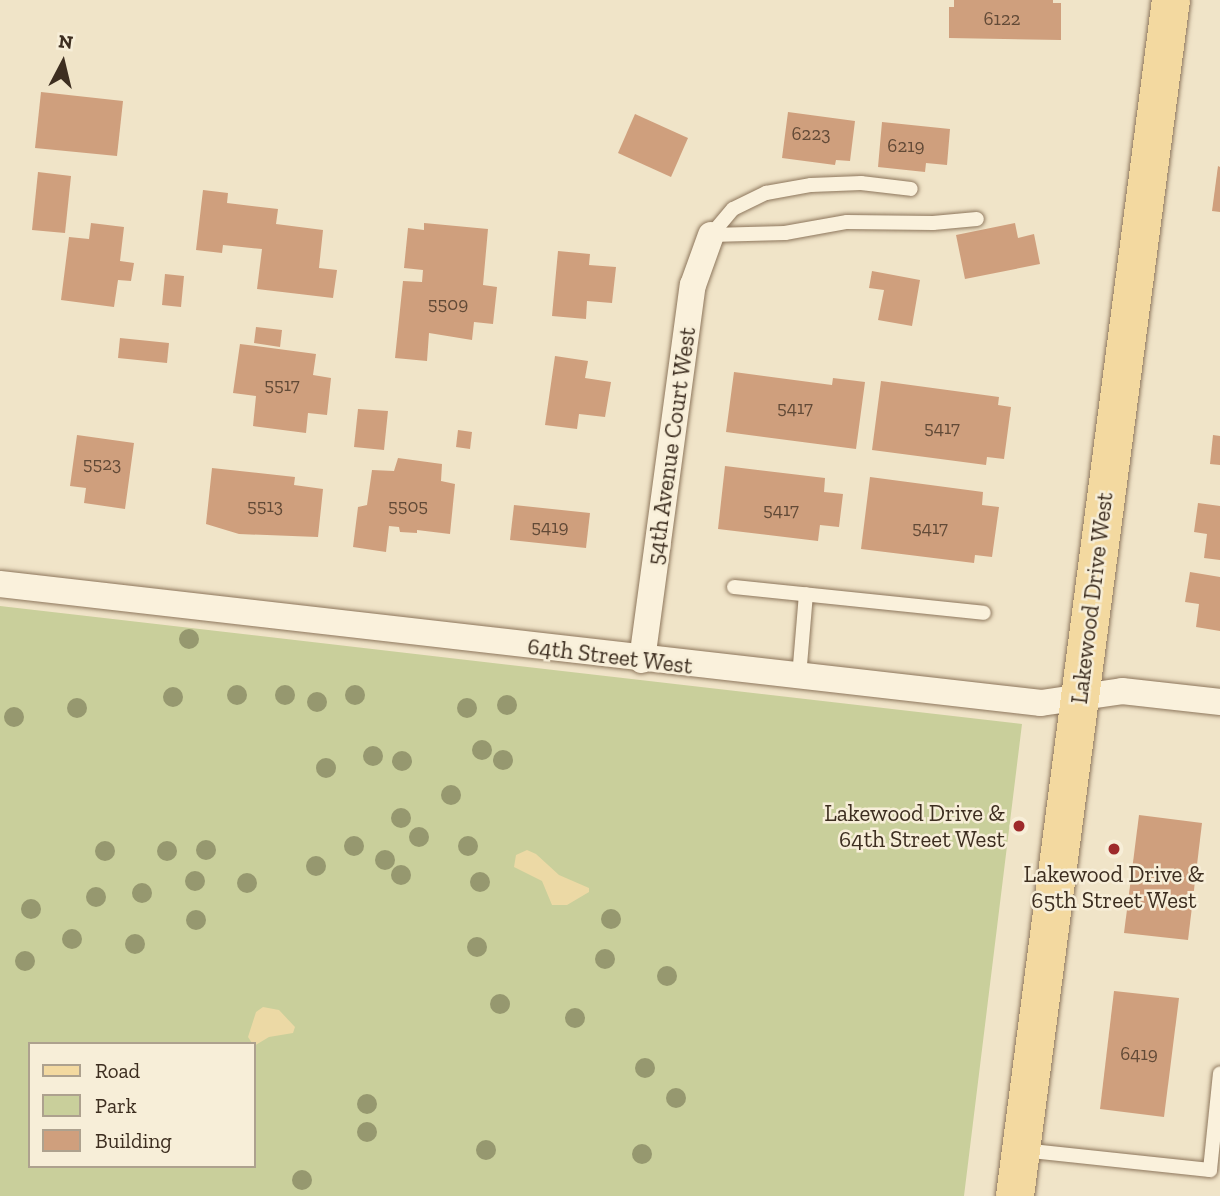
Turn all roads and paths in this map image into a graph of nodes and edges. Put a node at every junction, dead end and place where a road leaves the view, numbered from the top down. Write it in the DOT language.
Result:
graph roads {
  1 [pos="1171,0"];
  2 [pos="911,189"];
  3 [pos="977,219"];
  4 [pos="710,235"];
  5 [pos="0,584"];
  6 [pos="734,587"];
  7 [pos="806,594"];
  8 [pos="984,613"];
  9 [pos="642,660"];
  10 [pos="799,677"];
  11 [pos="1079,696"];
  12 [pos="1220,702"];
  13 [pos="1220,1074"];
  14 [pos="1021,1150"];
  15 [pos="1016,1196"];
  1 -- 11 [label="main road, Lakewood Drive West"];
  2 -- 4 [label="lane"];
  3 -- 4 [label="lane"];
  4 -- 9 [label="street, 54th Avenue Court West"];
  5 -- 9 [label="street, 64th Street West"];
  6 -- 7 [label="lane"];
  7 -- 8 [label="lane"];
  7 -- 10 [label="lane"];
  9 -- 10 [label="street, 64th Street West"];
  10 -- 11 [label="street, 64th Street West"];
  11 -- 12 [label="street, 64th Street West"];
  11 -- 14 [label="main road, Lakewood Drive West"];
  13 -- 14 [label="lane"];
  14 -- 15 [label="main road, Lakewood Drive West"];
}
